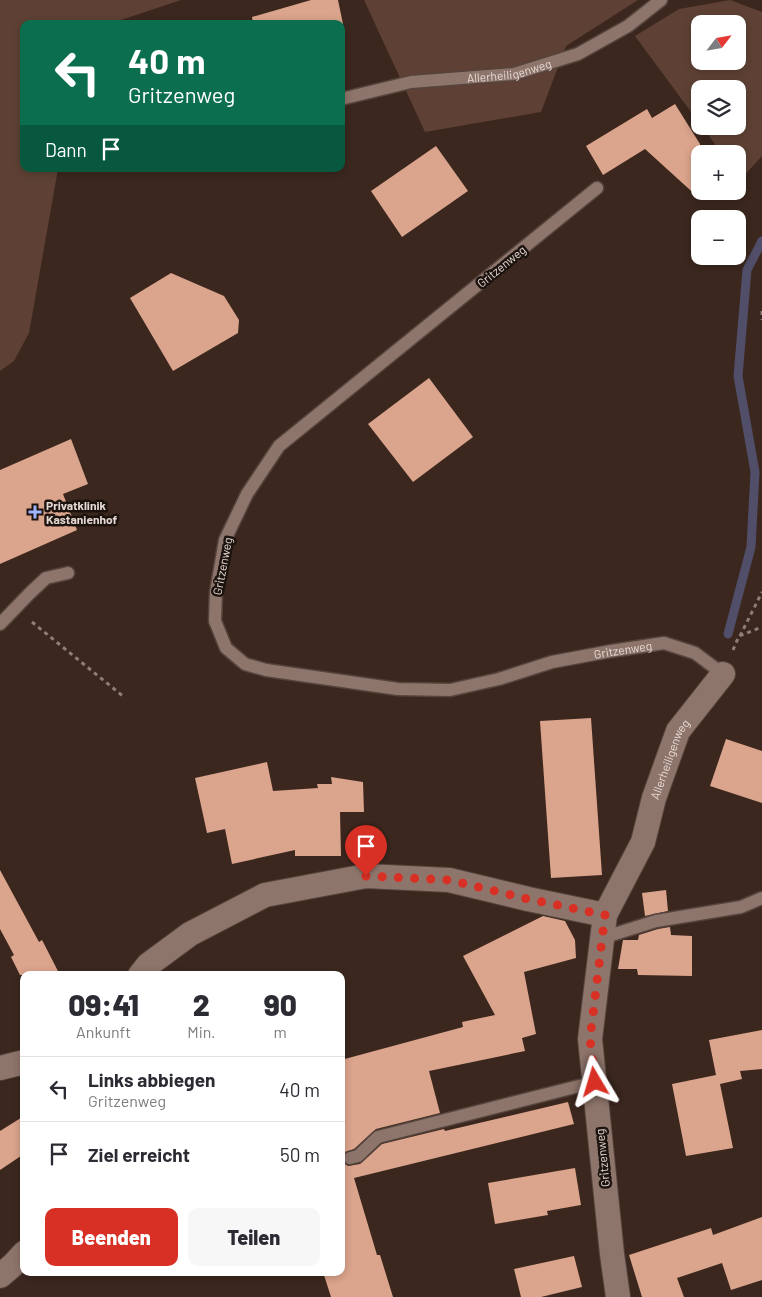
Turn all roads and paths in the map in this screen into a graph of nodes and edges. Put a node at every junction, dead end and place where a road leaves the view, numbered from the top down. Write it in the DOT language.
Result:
graph roads {
  1 [pos="661,0"];
  2 [pos="345,98"];
  3 [pos="597,188"];
  4 [pos="762,312"];
  5 [pos="762,320"];
  6 [pos="68,573"];
  7 [pos="762,592"];
  8 [pos="15,608"];
  9 [pos="0,624"];
  10 [pos="762,627"];
  11 [pos="740,636"];
  12 [pos="723,674"];
  13 [pos="124,697"];
  14 [pos="762,898"];
  15 [pos="605,915"];
  16 [pos="602,938"];
  17 [pos="143,971"];
  18 [pos="20,1063"];
  19 [pos="0,1068"];
  20 [pos="595,1082"];
  21 [pos="350,1158"];
  22 [pos="20,1258"];
  23 [pos="0,1276"];
  24 [pos="618,1297"];
  1 -- 2 [label="lane, Allerheiligenweg"];
  3 -- 12 [label="lane, Gritzenweg"];
  4 -- 5 [label="path"];
  6 -- 8 [label="lane"];
  7 -- 11 [label="path"];
  8 -- 9 [label="lane"];
  8 -- 13 [label="path"];
  10 -- 11 [label="path"];
  11 -- 12 [label="path"];
  12 -- 15 [label="street, Allerheiligenweg"];
  14 -- 16 [label="lane"];
  15 -- 16 [label="street, Gritzenweg"];
  15 -- 17 [label="street"];
  16 -- 20 [label="street, Gritzenweg"];
  18 -- 19 [label="street"];
  20 -- 21 [label="lane"];
  20 -- 24 [label="street, Gritzenweg"];
  22 -- 23 [label="street"];
}
